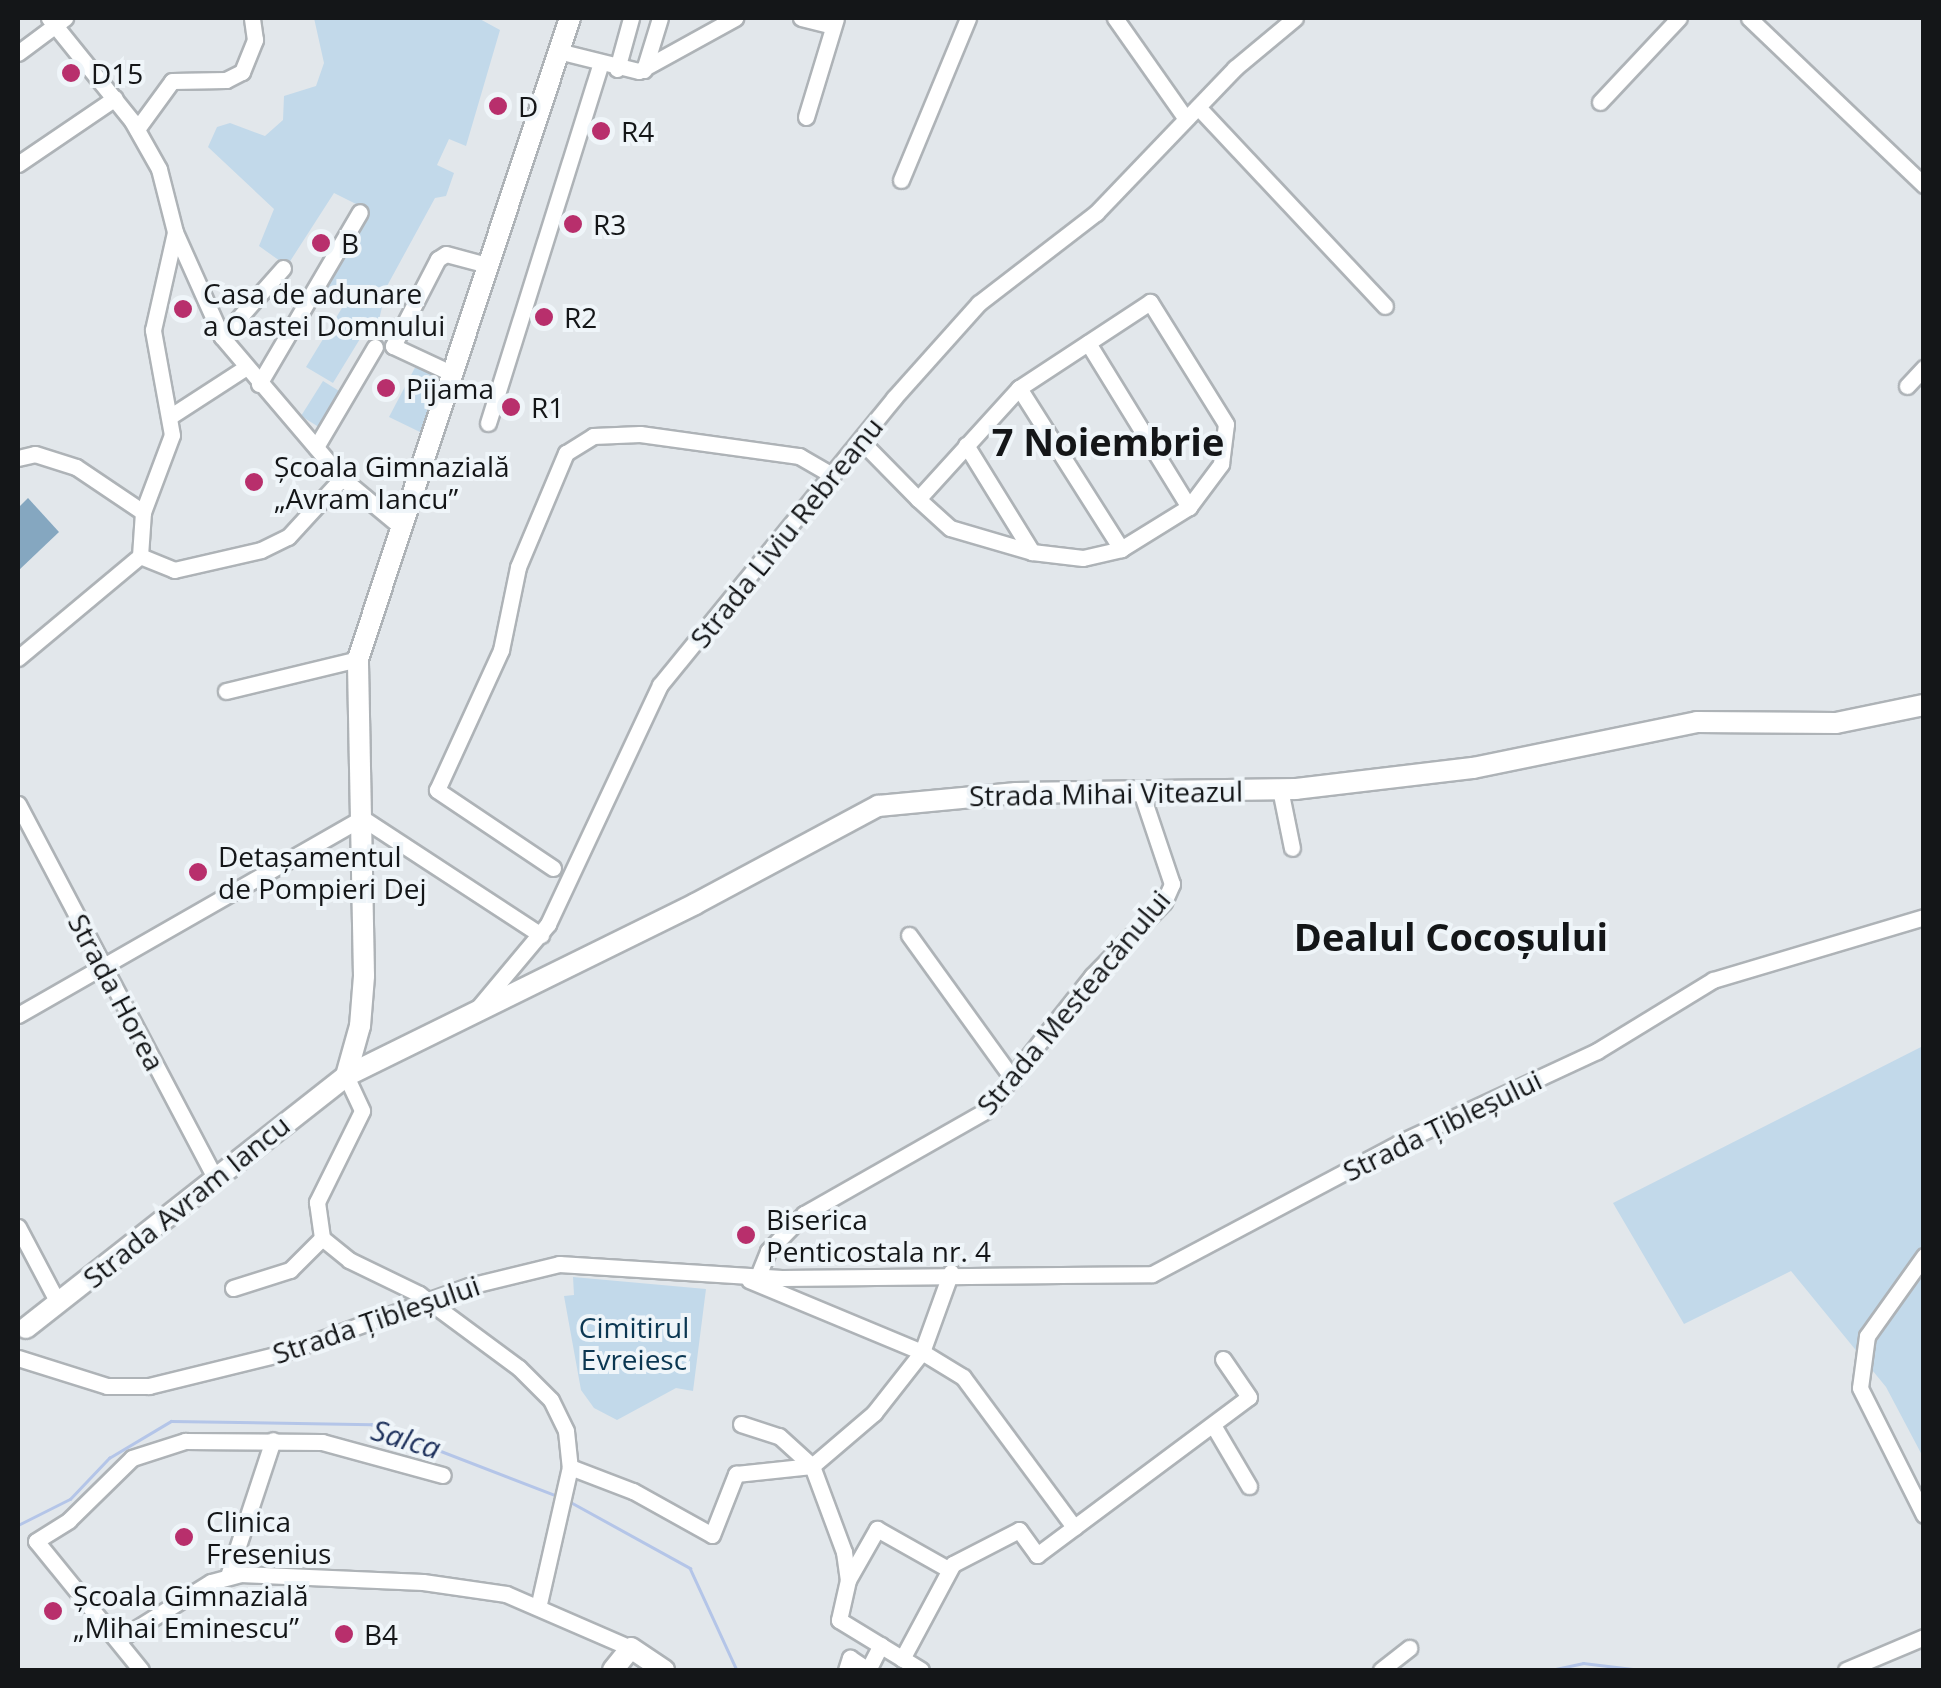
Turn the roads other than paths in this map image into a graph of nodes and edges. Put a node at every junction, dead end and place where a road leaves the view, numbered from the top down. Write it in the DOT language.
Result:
graph roads {
  1 [pos="252,18"];
  2 [pos="570,18"];
  3 [pos="631,18"];
  4 [pos="660,18"];
  5 [pos="735,18"];
  6 [pos="801,18"];
  7 [pos="968,18"];
  8 [pos="1115,18"];
  9 [pos="1295,18"];
  10 [pos="1679,18"];
  11 [pos="1749,18"];
  12 [pos="57,20"];
  13 [pos="834,22"];
  14 [pos="558,51"];
  15 [pos="18,52"];
  16 [pos="609,67"];
  17 [pos="644,70"];
  18 [pos="115,98"];
  19 [pos="1600,102"];
  20 [pos="1192,113"];
  21 [pos="806,118"];
  22 [pos="136,129"];
  23 [pos="18,164"];
  24 [pos="1920,175"];
  25 [pos="901,180"];
  26 [pos="360,212"];
  27 [pos="175,232"];
  28 [pos="487,266"];
  29 [pos="282,268"];
  30 [pos="1385,306"];
  31 [pos="222,337"];
  32 [pos="1088,343"];
  33 [pos="375,347"];
  34 [pos="246,368"];
  35 [pos="1924,368"];
  36 [pos="451,374"];
  37 [pos="259,384"];
  38 [pos="1906,386"];
  39 [pos="1020,388"];
  40 [pos="171,416"];
  41 [pos="488,423"];
  42 [pos="862,442"];
  43 [pos="966,445"];
  44 [pos="316,448"];
  45 [pos="18,458"];
  46 [pos="833,476"];
  47 [pos="342,478"];
  48 [pos="918,499"];
  49 [pos="1189,507"];
  50 [pos="143,512"];
  51 [pos="400,527"];
  52 [pos="1121,549"];
  53 [pos="1032,552"];
  54 [pos="140,556"];
  55 [pos="18,658"];
  56 [pos="358,659"];
  57 [pos="226,691"];
  58 [pos="1924,705"];
  59 [pos="1280,789"];
  60 [pos="1142,796"];
  61 [pos="18,804"];
  62 [pos="362,818"];
  63 [pos="1292,848"];
  64 [pos="553,868"];
  65 [pos="1924,918"];
  66 [pos="541,935"];
  67 [pos="909,935"];
  68 [pos="103,965"];
  69 [pos="475,1012"];
  70 [pos="18,1014"];
  71 [pos="346,1076"];
  72 [pos="1013,1079"];
  73 [pos="216,1180"];
  74 [pos="18,1227"];
  75 [pos="322,1238"];
  76 [pos="1924,1256"];
  77 [pos="951,1272"];
  78 [pos="741,1276"];
  79 [pos="758,1276"];
  80 [pos="233,1288"];
  81 [pos="427,1301"];
  82 [pos="58,1303"];
  83 [pos="20,1332"];
  84 [pos="922,1352"];
  85 [pos="18,1358"];
  86 [pos="1223,1359"];
  87 [pos="741,1424"];
  88 [pos="1212,1424"];
  89 [pos="273,1440"];
  90 [pos="812,1466"];
  91 [pos="568,1475"];
  92 [pos="443,1476"];
  93 [pos="1249,1486"];
  94 [pos="1924,1515"];
  95 [pos="1074,1527"];
  96 [pos="948,1569"];
  97 [pos="228,1576"];
  98 [pos="848,1580"];
  99 [pos="539,1604"];
  100 [pos="1924,1637"];
  101 [pos="121,1638"];
  102 [pos="880,1646"];
  103 [pos="631,1648"];
  104 [pos="1408,1648"];
  105 [pos="902,1659"];
  106 [pos="1857,1669"];
  107 [pos="142,1670"];
  108 [pos="612,1670"];
  109 [pos="664,1670"];
  110 [pos="846,1670"];
  111 [pos="921,1670"];
  112 [pos="1382,1670"];
  1 -- 22 [label="street"];
  2 -- 14 [label="main road"];
  3 -- 16 [label="street"];
  4 -- 17 [label="street"];
  5 -- 17 [label="street"];
  6 -- 13 [label="street"];
  7 -- 25 [label="street"];
  8 -- 20 [label="street"];
  9 -- 20 [label="street, Strada Liviu Rebreanu"];
  10 -- 19 [label="street"];
  11 -- 24 [label="street"];
  12 -- 15 [label="street"];
  12 -- 18 [label="street"];
  13 -- 21 [label="street"];
  14 -- 16 [label="street"];
  14 -- 28 [label="main road"];
  16 -- 17 [label="street"];
  16 -- 41 [label="street"];
  18 -- 22 [label="street"];
  18 -- 23 [label="street"];
  20 -- 30 [label="street"];
  20 -- 42 [label="street, Strada Liviu Rebreanu"];
  22 -- 27 [label="street"];
  26 -- 37 [label="street"];
  27 -- 31 [label="street"];
  27 -- 40 [label="street"];
  28 -- 36 [label="main road"];
  28 -- 36 [label="street"];
  29 -- 31 [label="street"];
  31 -- 34 [label="street"];
  32 -- 39 [label="street"];
  32 -- 49 [label="street"];
  32 -- 49 [label="street"];
  33 -- 44 [label="street"];
  34 -- 37 [label="street"];
  34 -- 40 [label="street"];
  35 -- 38 [label="street"];
  36 -- 51 [label="main road"];
  37 -- 44 [label="street"];
  39 -- 43 [label="street"];
  39 -- 52 [label="street"];
  40 -- 50 [label="street"];
  42 -- 46 [label="street, Strada Liviu Rebreanu"];
  42 -- 48 [label="street"];
  43 -- 48 [label="street"];
  43 -- 53 [label="street"];
  44 -- 47 [label="street"];
  45 -- 50 [label="street"];
  46 -- 64 [label="street"];
  46 -- 66 [label="street, Strada Liviu Rebreanu"];
  47 -- 51 [label="street"];
  47 -- 54 [label="street"];
  48 -- 53 [label="street"];
  49 -- 52 [label="street"];
  50 -- 54 [label="street"];
  51 -- 56 [label="main road"];
  52 -- 53 [label="street"];
  54 -- 55 [label="street"];
  56 -- 57 [label="street"];
  56 -- 62 [label="main road"];
  58 -- 59 [label="main road, Strada Mihai Viteazul"];
  59 -- 60 [label="main road, Strada Mihai Viteazul"];
  59 -- 63 [label="street"];
  60 -- 69 [label="main road, Strada Mihai Viteazul"];
  60 -- 72 [label="street, Strada Mesteacănului"];
  61 -- 68 [label="street, Strada Horea"];
  62 -- 66 [label="street"];
  62 -- 68 [label="street"];
  62 -- 71 [label="main road"];
  65 -- 77 [label="street, Strada Țibleșului"];
  66 -- 69 [label="street, Strada Liviu Rebreanu"];
  67 -- 72 [label="street"];
  68 -- 70 [label="street"];
  68 -- 73 [label="street, Strada Horea"];
  69 -- 71 [label="main road, Strada Mihai Viteazul"];
  71 -- 73 [label="main road, Strada Avram Iancu"];
  71 -- 75 [label="street"];
  72 -- 79 [label="street, Strada Mesteacănului"];
  73 -- 82 [label="main road, Strada Avram Iancu"];
  74 -- 82 [label="street"];
  75 -- 80 [label="street"];
  75 -- 81 [label="street"];
  76 -- 94 [label="street"];
  77 -- 79 [label="street, Strada Țibleșului"];
  77 -- 84 [label="street"];
  78 -- 79 [label="street, Strada Țibleșului"];
  78 -- 81 [label="street, Strada Țibleșului"];
  78 -- 84 [label="street, Strada Țibleșului"];
  81 -- 85 [label="street, Strada Țibleșului"];
  81 -- 91 [label="street"];
  82 -- 83 [label="main road, Strada Avram Iancu"];
  84 -- 90 [label="street"];
  84 -- 95 [label="street, Strada Țibleșului"];
  86 -- 88 [label="street"];
  87 -- 90 [label="street"];
  88 -- 93 [label="street"];
  88 -- 95 [label="street"];
  89 -- 92 [label="street"];
  89 -- 97 [label="street"];
  89 -- 101 [label="street"];
  90 -- 91 [label="street"];
  90 -- 98 [label="street"];
  91 -- 99 [label="street"];
  95 -- 96 [label="street"];
  96 -- 98 [label="street"];
  96 -- 105 [label="street"];
  97 -- 99 [label="street"];
  97 -- 101 [label="street"];
  98 -- 102 [label="street"];
  99 -- 103 [label="street"];
  100 -- 106 [label="street"];
  101 -- 107 [label="street"];
  102 -- 105 [label="street"];
  102 -- 110 [label="street"];
  103 -- 108 [label="main road"];
  103 -- 109 [label="main road"];
  104 -- 112 [label="street"];
  105 -- 111 [label="street"];
}
